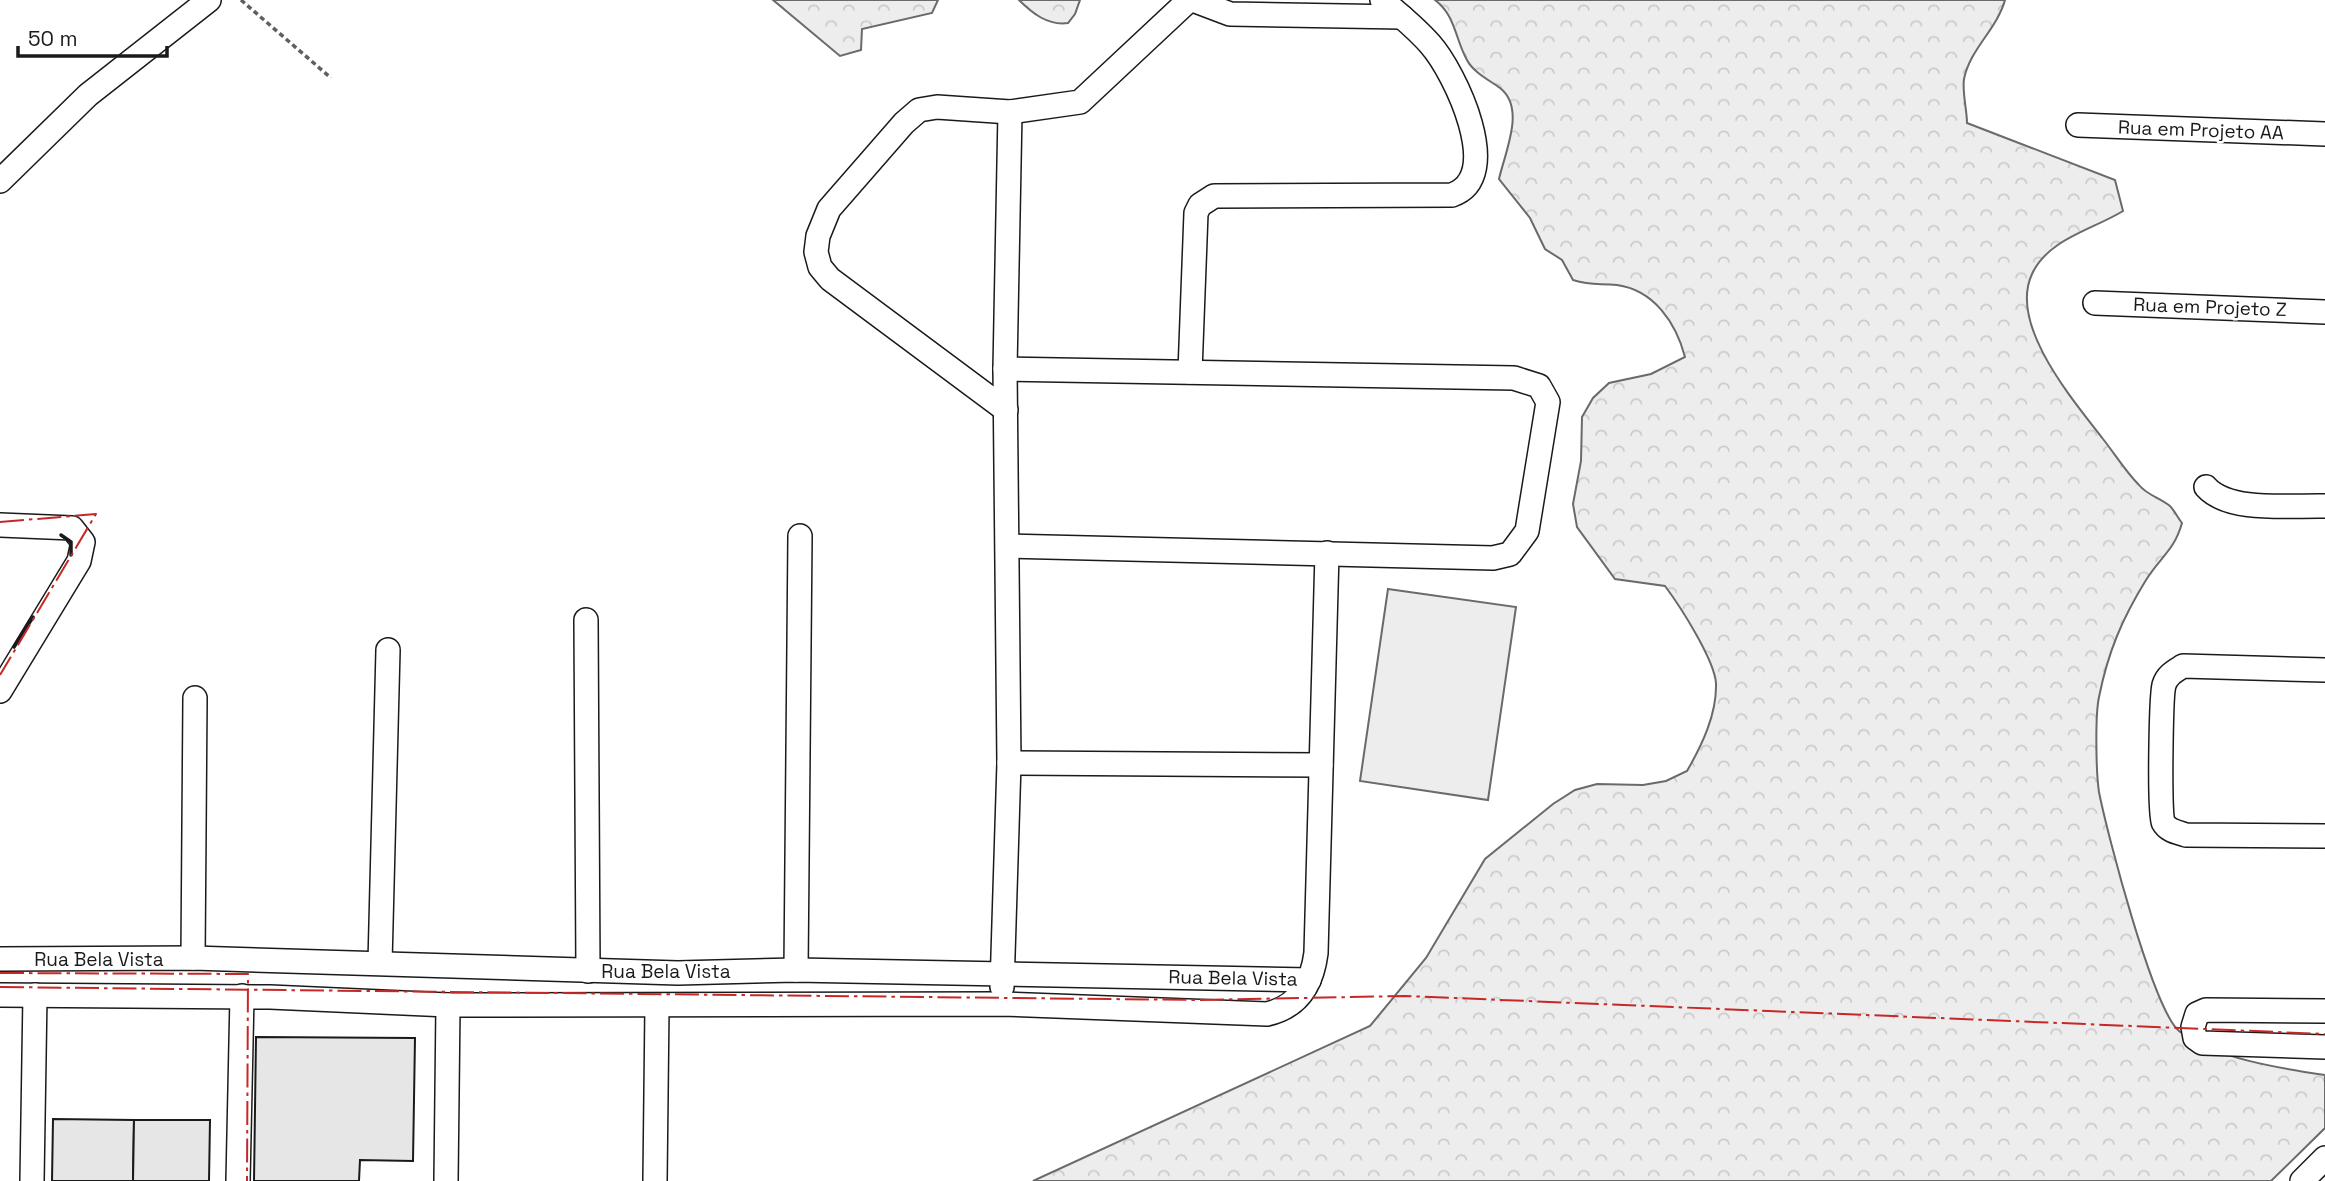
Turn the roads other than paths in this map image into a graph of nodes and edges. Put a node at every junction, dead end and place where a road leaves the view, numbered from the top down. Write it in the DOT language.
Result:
graph roads {
  1 [pos="209,0"];
  2 [pos="1191,0"];
  3 [pos="1382,0"];
  4 [pos="1402,17"];
  5 [pos="1010,112"];
  6 [pos="2078,125"];
  7 [pos="2325,134"];
  8 [pos="0,181"];
  9 [pos="2095,303"];
  10 [pos="2325,312"];
  11 [pos="1005,369"];
  12 [pos="1191,372"];
  13 [pos="1006,410"];
  14 [pos="2206,488"];
  15 [pos="2325,506"];
  16 [pos="0,525"];
  17 [pos="800,536"];
  18 [pos="1008,546"];
  19 [pos="1327,553"];
  20 [pos="586,620"];
  21 [pos="388,650"];
  22 [pos="10,660"];
  23 [pos="2325,670"];
  24 [pos="0,691"];
  25 [pos="195,698"];
  26 [pos="1009,763"];
  27 [pos="1321,765"];
  28 [pos="2325,836"];
  29 [pos="193,958"];
  30 [pos="0,959"];
  31 [pos="270,961"];
  32 [pos="380,963"];
  33 [pos="796,970"];
  34 [pos="588,971"];
  35 [pos="678,973"];
  36 [pos="1003,973"];
  37 [pos="1309,980"];
  38 [pos="0,995"];
  39 [pos="35,995"];
  40 [pos="242,996"];
  41 [pos="270,997"];
  42 [pos="1002,1004"];
  43 [pos="448,1005"];
  44 [pos="668,1006"];
  45 [pos="2325,1011"];
  46 [pos="2325,1047"];
  47 [pos="2325,1158"];
  48 [pos="32,1181"];
  49 [pos="238,1181"];
  50 [pos="446,1181"];
  51 [pos="654,1181"];
  52 [pos="2302,1181"];
  1 -- 8 [label="street"];
  2 -- 4 [label="street"];
  2 -- 5 [label="street"];
  3 -- 4 [label="street"];
  4 -- 12 [label="street"];
  5 -- 11 [label="street"];
  5 -- 13 [label="street"];
  6 -- 7 [label="street, Rua em Projeto AA"];
  9 -- 10 [label="street, Rua em Projeto Z"];
  11 -- 12 [label="street"];
  11 -- 13 [label="street"];
  12 -- 19 [label="street"];
  13 -- 18 [label="street"];
  14 -- 15 [label="street"];
  16 -- 22 [label="street"];
  17 -- 33 [label="street"];
  18 -- 19 [label="street"];
  18 -- 26 [label="street"];
  19 -- 27 [label="street"];
  20 -- 34 [label="street"];
  21 -- 32 [label="street"];
  22 -- 24 [label="street"];
  23 -- 28 [label="street"];
  25 -- 29 [label="street"];
  26 -- 27 [label="street"];
  26 -- 36 [label="street"];
  27 -- 37 [label="street"];
  29 -- 30 [label="street, Rua Bela Vista"];
  29 -- 31 [label="street, Rua Bela Vista"];
  31 -- 32 [label="street, Rua Bela Vista"];
  31 -- 41 [label="street"];
  32 -- 34 [label="street, Rua Bela Vista"];
  33 -- 35 [label="street, Rua Bela Vista"];
  33 -- 36 [label="street, Rua Bela Vista"];
  34 -- 35 [label="street, Rua Bela Vista"];
  35 -- 44 [label="street"];
  36 -- 37 [label="street, Rua Bela Vista"];
  36 -- 42 [label="street"];
  37 -- 42 [label="street, Rua Bela Vista"];
  38 -- 39 [label="street, Rua Bela Vista"];
  39 -- 40 [label="street, Rua Bela Vista"];
  39 -- 48 [label="street"];
  40 -- 41 [label="street, Rua Bela Vista"];
  40 -- 49 [label="street"];
  41 -- 43 [label="street, Rua Bela Vista"];
  42 -- 44 [label="street, Rua Bela Vista"];
  43 -- 44 [label="street, Rua Bela Vista"];
  43 -- 50 [label="street"];
  44 -- 51 [label="street"];
  45 -- 46 [label="street"];
  47 -- 52 [label="street"];
}
